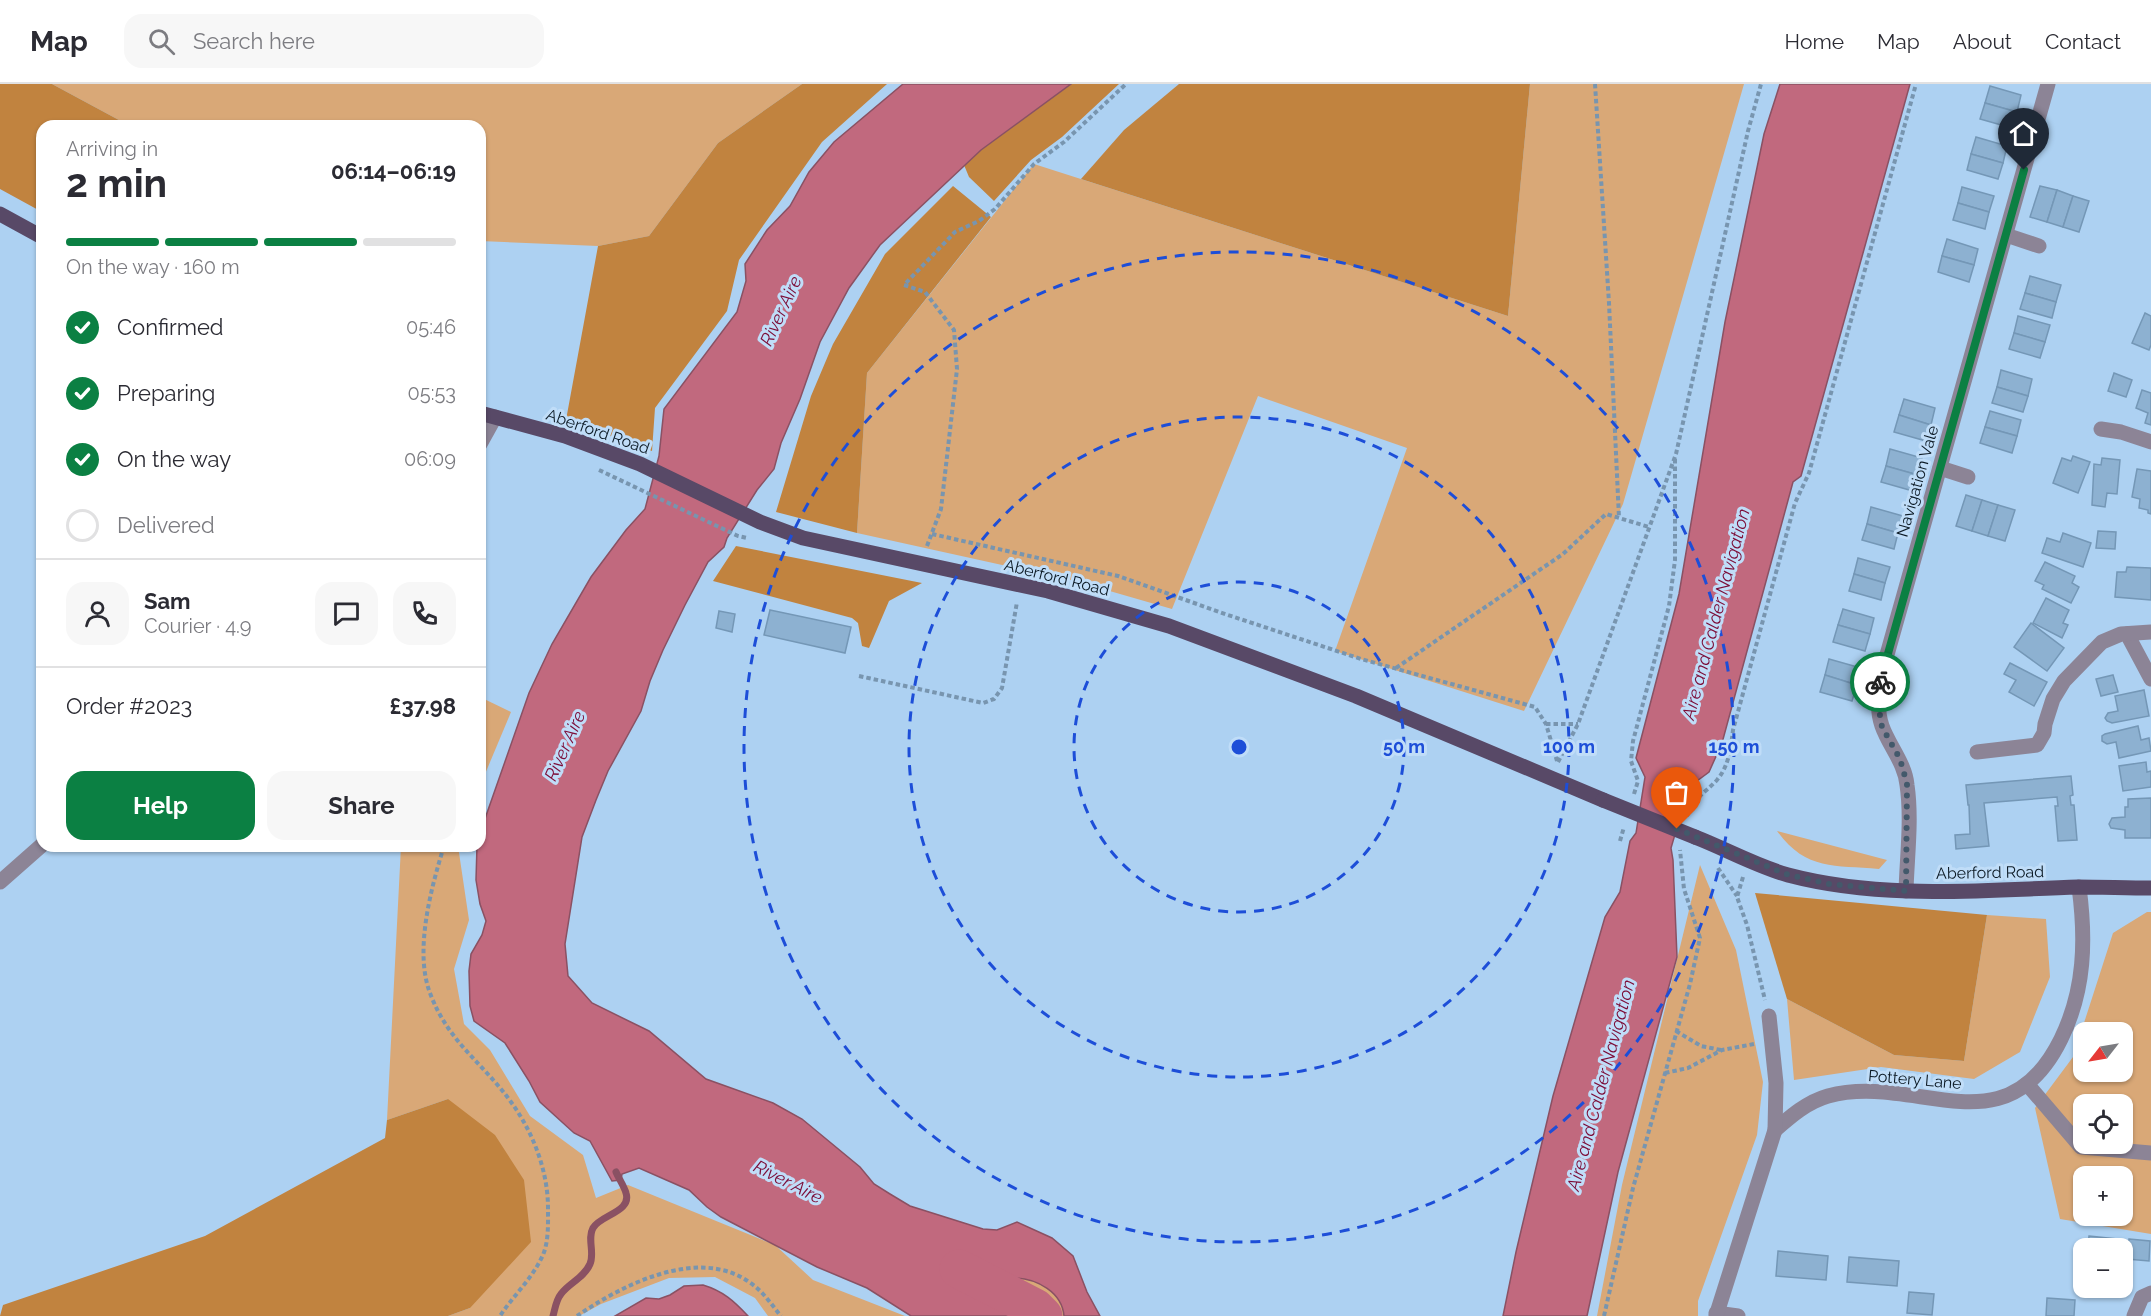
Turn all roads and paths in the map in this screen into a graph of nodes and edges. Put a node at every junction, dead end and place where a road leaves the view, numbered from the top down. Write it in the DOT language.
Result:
graph roads {
  1 [pos="1126,84"];
  2 [pos="1595,84"];
  3 [pos="1761,84"];
  4 [pos="1916,84"];
  5 [pos="2048,84"];
  6 [pos="0,214"];
  7 [pos="36,234"];
  8 [pos="2006,235"];
  9 [pos="2039,246"];
  10 [pos="486,415"];
  11 [pos="495,417"];
  12 [pos="2101,429"];
  13 [pos="486,433"];
  14 [pos="2151,442"];
  15 [pos="1676,454"];
  16 [pos="1940,468"];
  17 [pos="1968,477"];
  18 [pos="642,491"];
  19 [pos="1619,518"];
  20 [pos="1649,527"];
  21 [pos="738,537"];
  22 [pos="1020,585"];
  23 [pos="2151,632"];
  24 [pos="2127,634"];
  25 [pos="1396,668"];
  26 [pos="859,676"];
  27 [pos="2151,679"];
  28 [pos="1546,724"];
  29 [pos="1578,724"];
  30 [pos="1977,752"];
  31 [pos="1553,770"];
  32 [pos="1638,781"];
  33 [pos="1686,818"];
  34 [pos="1680,846"];
  35 [pos="36,849"];
  36 [pos="442,852"];
  37 [pos="0,882"];
  38 [pos="2079,887"];
  39 [pos="2151,888"];
  40 [pos="1906,891"];
  41 [pos="1737,897"];
  42 [pos="1769,1016"];
  43 [pos="1676,1031"];
  44 [pos="1772,1042"];
  45 [pos="1722,1050"];
  46 [pos="1664,1074"];
  47 [pos="2027,1084"];
  48 [pos="1775,1130"];
  49 [pos="2151,1153"];
  50 [pos="2151,1293"];
  51 [pos="1716,1315"];
  52 [pos="500,1316"];
  53 [pos="577,1316"];
  54 [pos="781,1316"];
  55 [pos="1605,1316"];
  56 [pos="1738,1316"];
  57 [pos="2134,1316"];
  1 -- 25 [label="path"];
  2 -- 19 [label="path"];
  3 -- 15 [label="path"];
  4 -- 33 [label="path"];
  5 -- 8 [label="street, Navigation Vale"];
  6 -- 7 [label="main road"];
  8 -- 9 [label="street"];
  8 -- 16 [label="street, Navigation Vale"];
  10 -- 11 [label="main road, Aberford Road"];
  11 -- 13 [label="street"];
  11 -- 22 [label="main road, Aberford Road"];
  12 -- 14 [label="street"];
  15 -- 20 [label="path"];
  15 -- 32 [label="path"];
  16 -- 17 [label="street"];
  16 -- 40 [label="street, Navigation Vale"];
  18 -- 21 [label="path"];
  19 -- 20 [label="path"];
  19 -- 25 [label="path"];
  20 -- 29 [label="path"];
  22 -- 26 [label="path"];
  22 -- 31 [label="main road, Aberford Road"];
  23 -- 24 [label="street"];
  24 -- 27 [label="street"];
  24 -- 30 [label="street"];
  25 -- 28 [label="path"];
  28 -- 29 [label="path"];
  28 -- 31 [label="path"];
  29 -- 31 [label="path"];
  31 -- 40 [label="main road, Aberford Road, bridge"];
  34 -- 43 [label="path"];
  35 -- 37 [label="street"];
  36 -- 52 [label="path"];
  38 -- 39 [label="main road, Aberford Road"];
  38 -- 40 [label="main road, Aberford Road"];
  38 -- 47 [label="street, Pottery Lane"];
  41 -- 42 [label="path"];
  42 -- 44 [label="street"];
  43 -- 45 [label="path"];
  43 -- 46 [label="path"];
  44 -- 45 [label="path"];
  44 -- 48 [label="street"];
  45 -- 46 [label="path"];
  46 -- 55 [label="path"];
  47 -- 48 [label="street, Pottery Lane"];
  47 -- 49 [label="street"];
  48 -- 51 [label="street"];
  50 -- 57 [label="street"];
  51 -- 56 [label="street"];
  53 -- 54 [label="path"];
}
